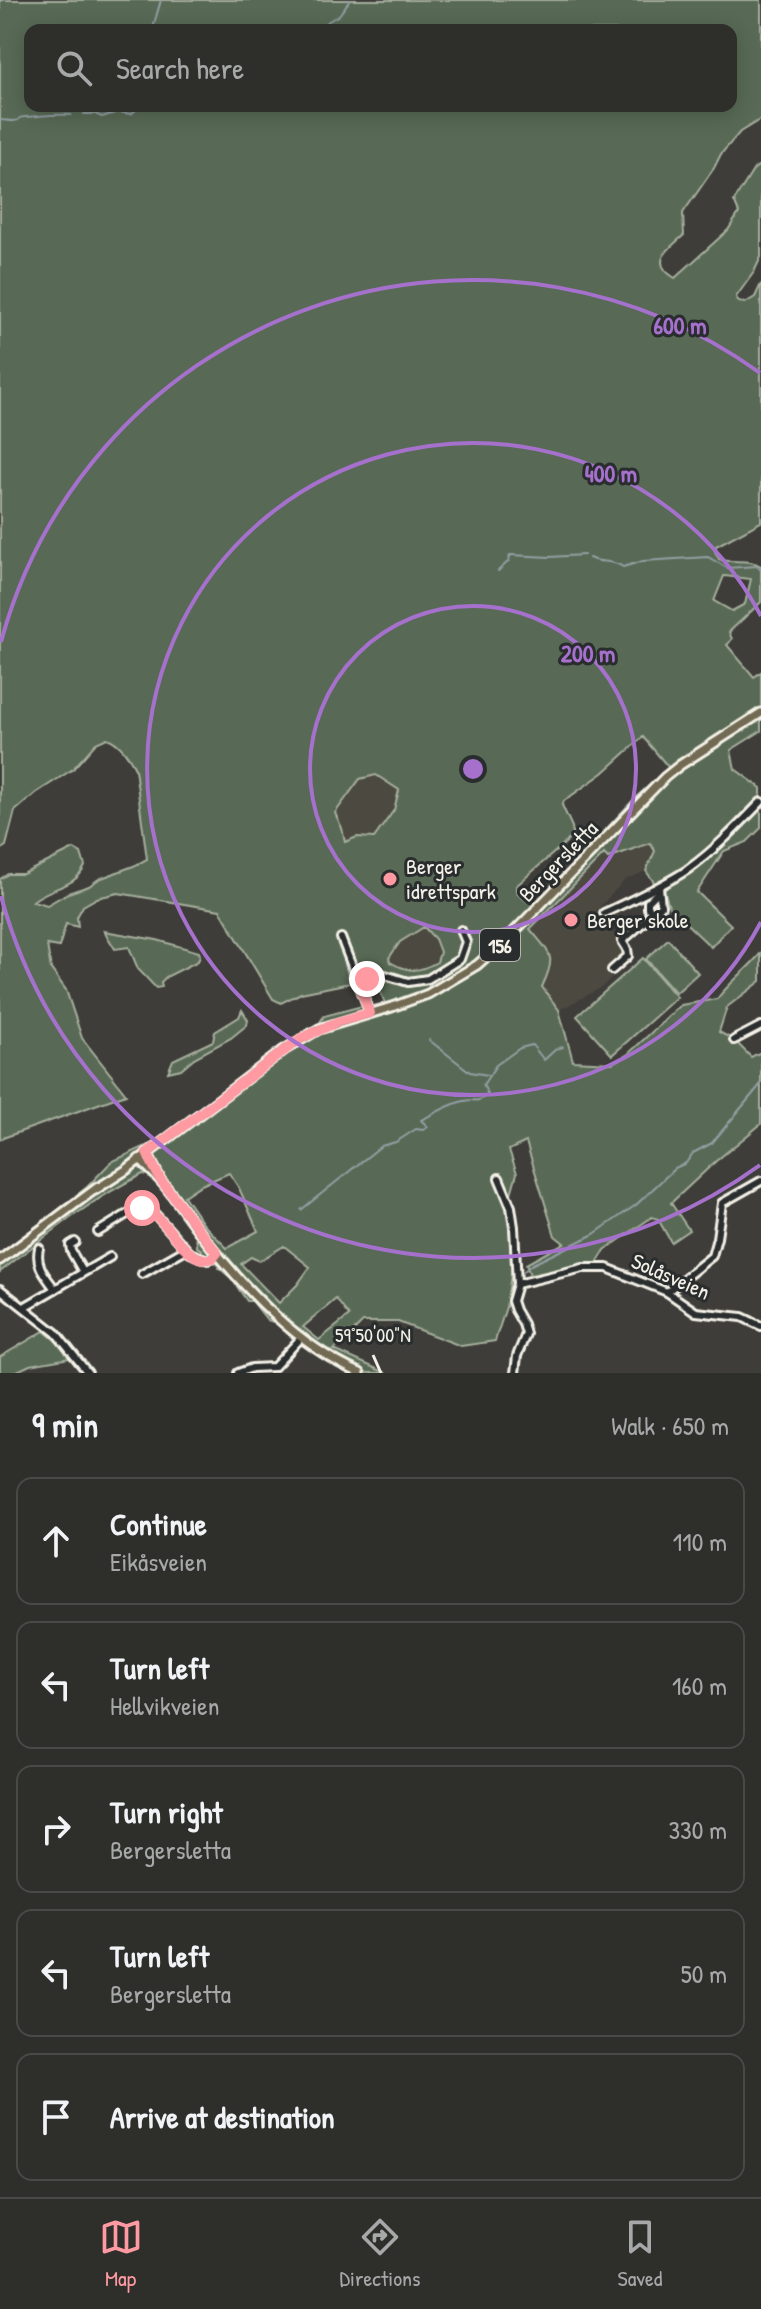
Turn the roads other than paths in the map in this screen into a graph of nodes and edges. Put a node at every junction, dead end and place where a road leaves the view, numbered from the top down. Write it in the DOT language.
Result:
graph roads {
  1 [pos="761,713"];
  2 [pos="761,802"];
  3 [pos="659,889"];
  4 [pos="604,913"];
  5 [pos="461,930"];
  6 [pos="341,938"];
  7 [pos="612,970"];
  8 [pos="358,983"];
  9 [pos="370,1013"];
  10 [pos="761,1026"];
  11 [pos="734,1040"];
  12 [pos="147,1153"];
  13 [pos="139,1159"];
  14 [pos="499,1178"];
  15 [pos="160,1179"];
  16 [pos="761,1181"];
  17 [pos="98,1232"];
  18 [pos="75,1242"];
  19 [pos="39,1248"];
  20 [pos="186,1249"];
  21 [pos="217,1253"];
  22 [pos="110,1257"];
  23 [pos="0,1260"];
  24 [pos="83,1272"];
  25 [pos="142,1274"];
  26 [pos="517,1284"];
  27 [pos="0,1289"];
  28 [pos="55,1289"];
  29 [pos="667,1292"];
  30 [pos="24,1307"];
  31 [pos="761,1326"];
  32 [pos="301,1338"];
  33 [pos="277,1365"];
  34 [pos="88,1373"];
  35 [pos="238,1373"];
  36 [pos="280,1373"];
  37 [pos="360,1373"];
  38 [pos="515,1373"];
  1 -- 9 [label="main road, Bergersletta / 156"];
  2 -- 3 [label="street"];
  3 -- 4 [label="street"];
  3 -- 7 [label="street"];
  5 -- 8 [label="street"];
  6 -- 8 [label="street"];
  8 -- 9 [label="street"];
  9 -- 12 [label="main road, Bergersletta / 156"];
  10 -- 11 [label="street"];
  12 -- 13 [label="main road, 156"];
  12 -- 15 [label="main road"];
  13 -- 15 [label="main road"];
  13 -- 23 [label="main road, 156"];
  14 -- 26 [label="street"];
  15 -- 21 [label="main road"];
  16 -- 29 [label="street"];
  17 -- 20 [label="street"];
  18 -- 24 [label="street"];
  19 -- 28 [label="street"];
  20 -- 21 [label="street"];
  20 -- 25 [label="street"];
  21 -- 32 [label="main road"];
  22 -- 24 [label="street"];
  24 -- 28 [label="street"];
  26 -- 29 [label="street, Solåsveien"];
  26 -- 38 [label="street"];
  27 -- 30 [label="street"];
  28 -- 30 [label="street"];
  29 -- 31 [label="street, Solåsveien"];
  30 -- 34 [label="street"];
  32 -- 33 [label="street"];
  32 -- 37 [label="main road"];
  33 -- 35 [label="street"];
  33 -- 36 [label="street"];
}
